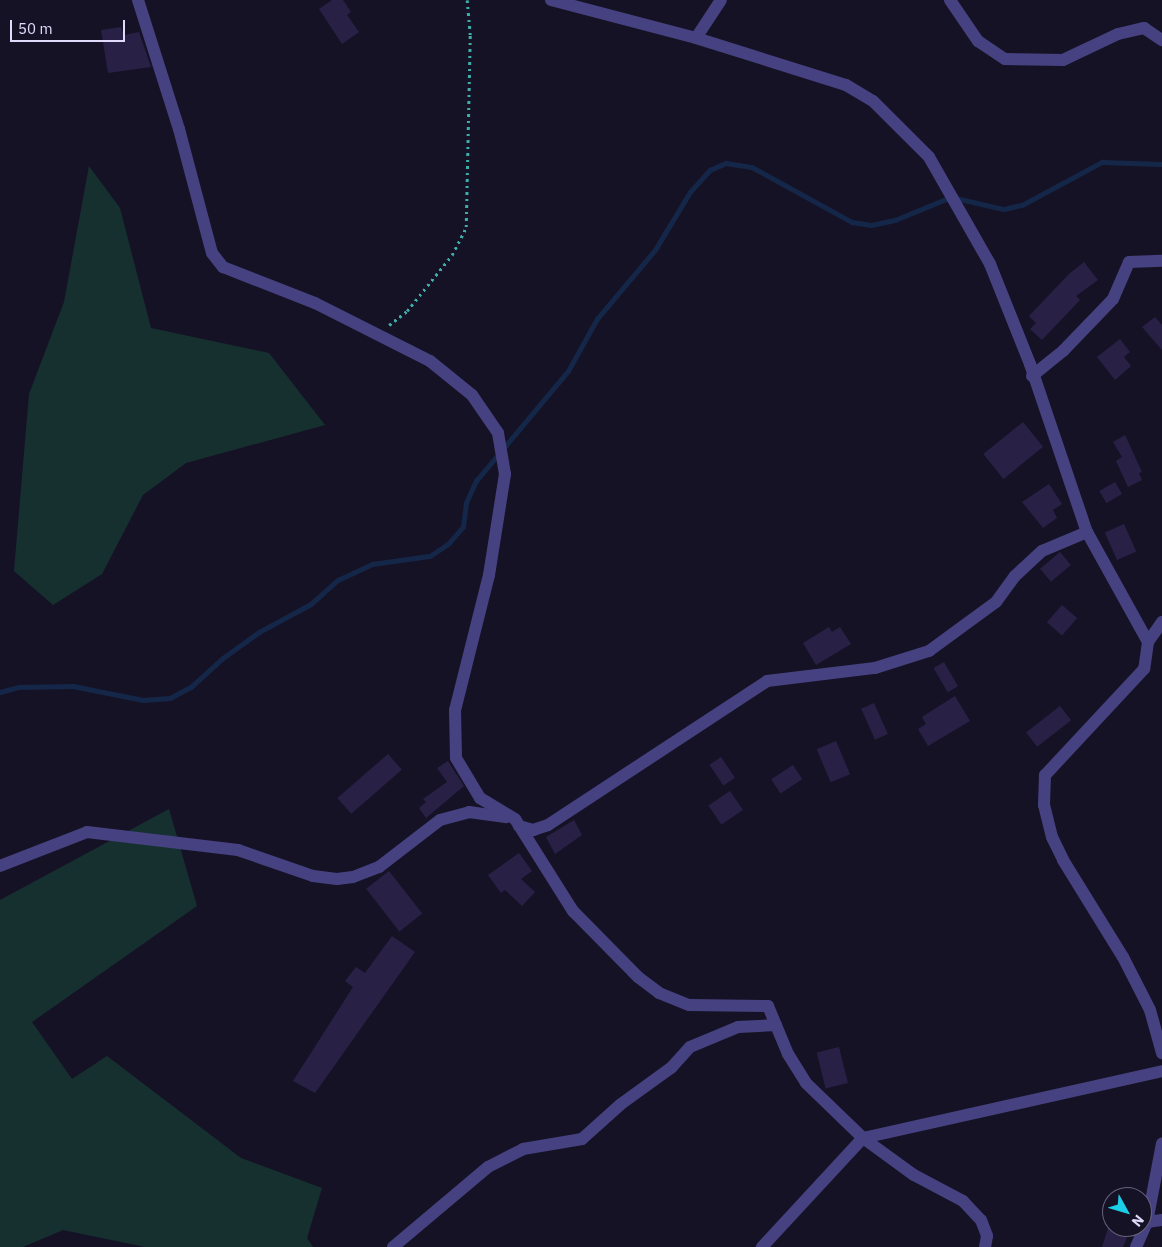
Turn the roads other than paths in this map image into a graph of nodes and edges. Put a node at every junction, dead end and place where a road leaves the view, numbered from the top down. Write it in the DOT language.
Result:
graph roads {
  1 [pos="138,0"];
  2 [pos="551,0"];
  3 [pos="721,0"];
  4 [pos="950,0"];
  5 [pos="696,38"];
  6 [pos="1162,40"];
  7 [pos="1162,261"];
  8 [pos="1032,376"];
  9 [pos="1087,532"];
  10 [pos="1162,622"];
  11 [pos="1148,642"];
  12 [pos="517,822"];
  13 [pos="0,866"];
  14 [pos="776,1025"];
  15 [pos="1162,1053"];
  16 [pos="1162,1070"];
  17 [pos="863,1138"];
  18 [pos="1162,1143"];
  19 [pos="1152,1196"];
  20 [pos="393,1247"];
  21 [pos="762,1247"];
  22 [pos="985,1247"];
  1 -- 12 [label="street"];
  2 -- 5 [label="street"];
  3 -- 5 [label="street"];
  4 -- 6 [label="street"];
  5 -- 8 [label="street"];
  7 -- 8 [label="street"];
  8 -- 9 [label="street"];
  9 -- 11 [label="street"];
  9 -- 12 [label="street"];
  10 -- 11 [label="street"];
  11 -- 15 [label="street"];
  12 -- 13 [label="street"];
  12 -- 14 [label="street"];
  14 -- 17 [label="street"];
  14 -- 20 [label="street"];
  16 -- 17 [label="street"];
  17 -- 21 [label="street"];
  17 -- 22 [label="street"];
  18 -- 19 [label="street"];
}
